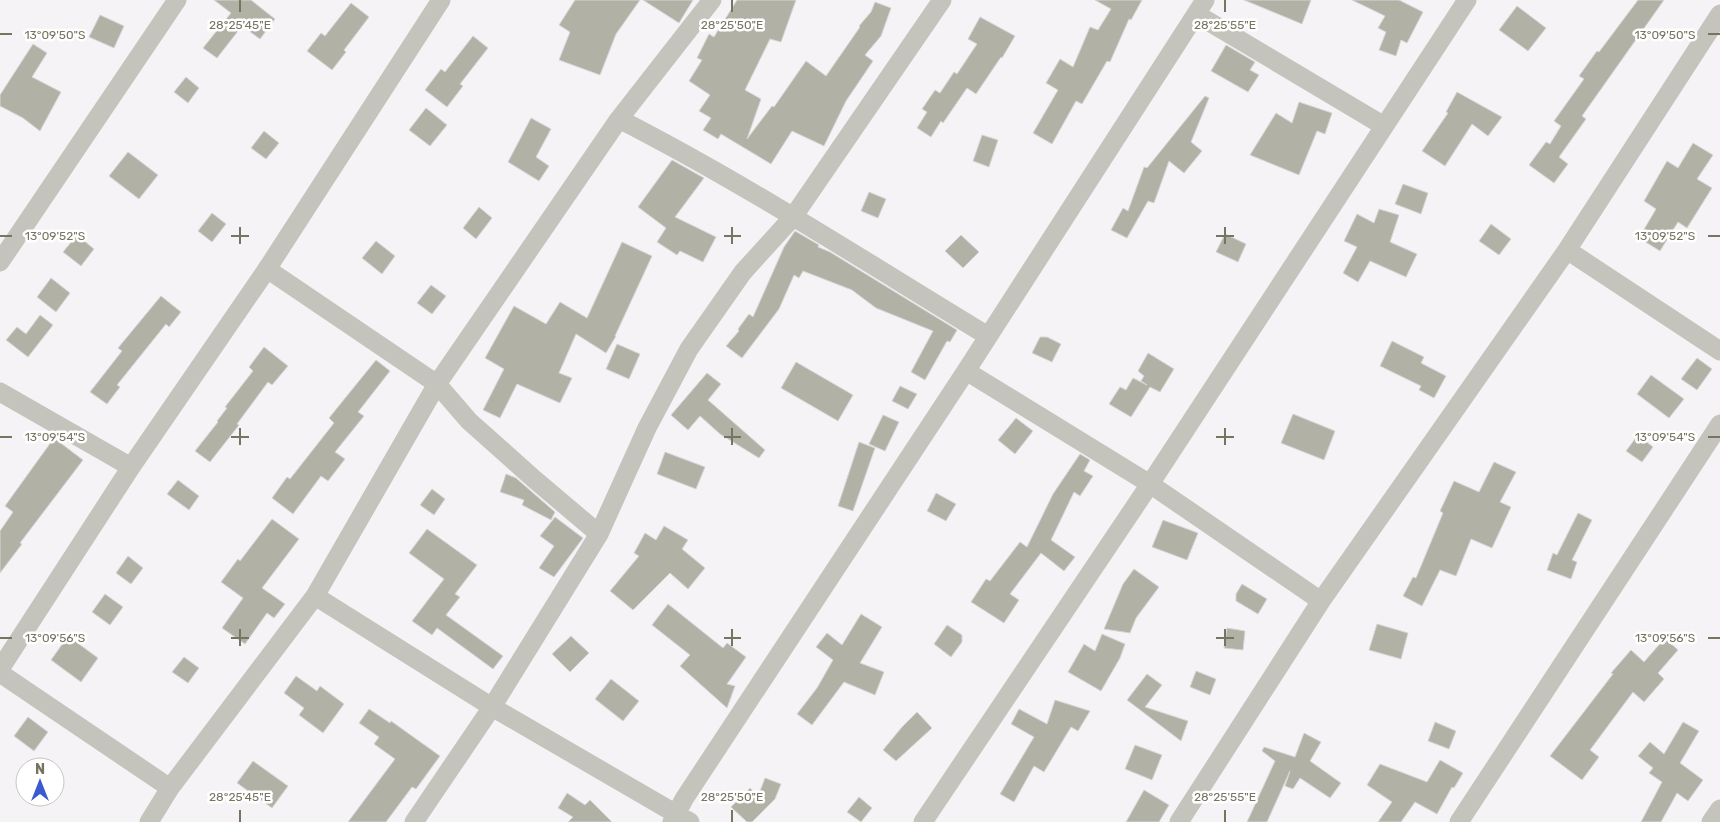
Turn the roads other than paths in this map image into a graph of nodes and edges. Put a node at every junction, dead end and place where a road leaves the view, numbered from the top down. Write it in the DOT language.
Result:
graph roads {
  1 [pos="178,0"];
  2 [pos="441,0"];
  3 [pos="712,0"];
  4 [pos="942,0"];
  5 [pos="1467,0"];
  6 [pos="1200,7"];
  7 [pos="1720,14"];
  8 [pos="619,119"];
  9 [pos="1384,126"];
  10 [pos="793,216"];
  11 [pos="1567,250"];
  12 [pos="0,262"];
  13 [pos="267,269"];
  14 [pos="988,336"];
  15 [pos="1720,351"];
  16 [pos="966,371"];
  17 [pos="437,384"];
  18 [pos="0,392"];
  19 [pos="1720,424"];
  20 [pos="131,467"];
  21 [pos="1150,484"];
  22 [pos="598,534"];
  23 [pos="315,596"];
  24 [pos="1321,601"];
  25 [pos="0,669"];
  26 [pos="0,673"];
  27 [pos="492,707"];
  28 [pos="170,788"];
  29 [pos="1720,809"];
  30 [pos="680,819"];
  31 [pos="149,822"];
  32 [pos="414,822"];
  33 [pos="923,822"];
  34 [pos="1179,822"];
  35 [pos="1459,822"];
  36 [pos="1711,822"];
  1 -- 12 [label="street"];
  2 -- 13 [label="street"];
  3 -- 8 [label="street"];
  4 -- 10 [label="street"];
  5 -- 9 [label="street"];
  6 -- 9 [label="street"];
  6 -- 14 [label="street"];
  7 -- 11 [label="street"];
  8 -- 10 [label="street"];
  8 -- 17 [label="street"];
  9 -- 21 [label="street"];
  10 -- 14 [label="street"];
  10 -- 22 [label="street"];
  11 -- 15 [label="street"];
  11 -- 24 [label="street"];
  13 -- 17 [label="street"];
  13 -- 20 [label="street"];
  14 -- 16 [label="street"];
  16 -- 21 [label="street"];
  16 -- 30 [label="street"];
  17 -- 22 [label="street"];
  17 -- 23 [label="street"];
  18 -- 20 [label="street"];
  19 -- 35 [label="street"];
  20 -- 25 [label="street"];
  21 -- 24 [label="street"];
  21 -- 33 [label="street"];
  22 -- 27 [label="street"];
  23 -- 27 [label="street"];
  23 -- 28 [label="street"];
  24 -- 34 [label="street"];
  26 -- 28 [label="street"];
  27 -- 30 [label="street"];
  27 -- 32 [label="street"];
  28 -- 31 [label="street"];
  29 -- 36 [label="street"];
}
